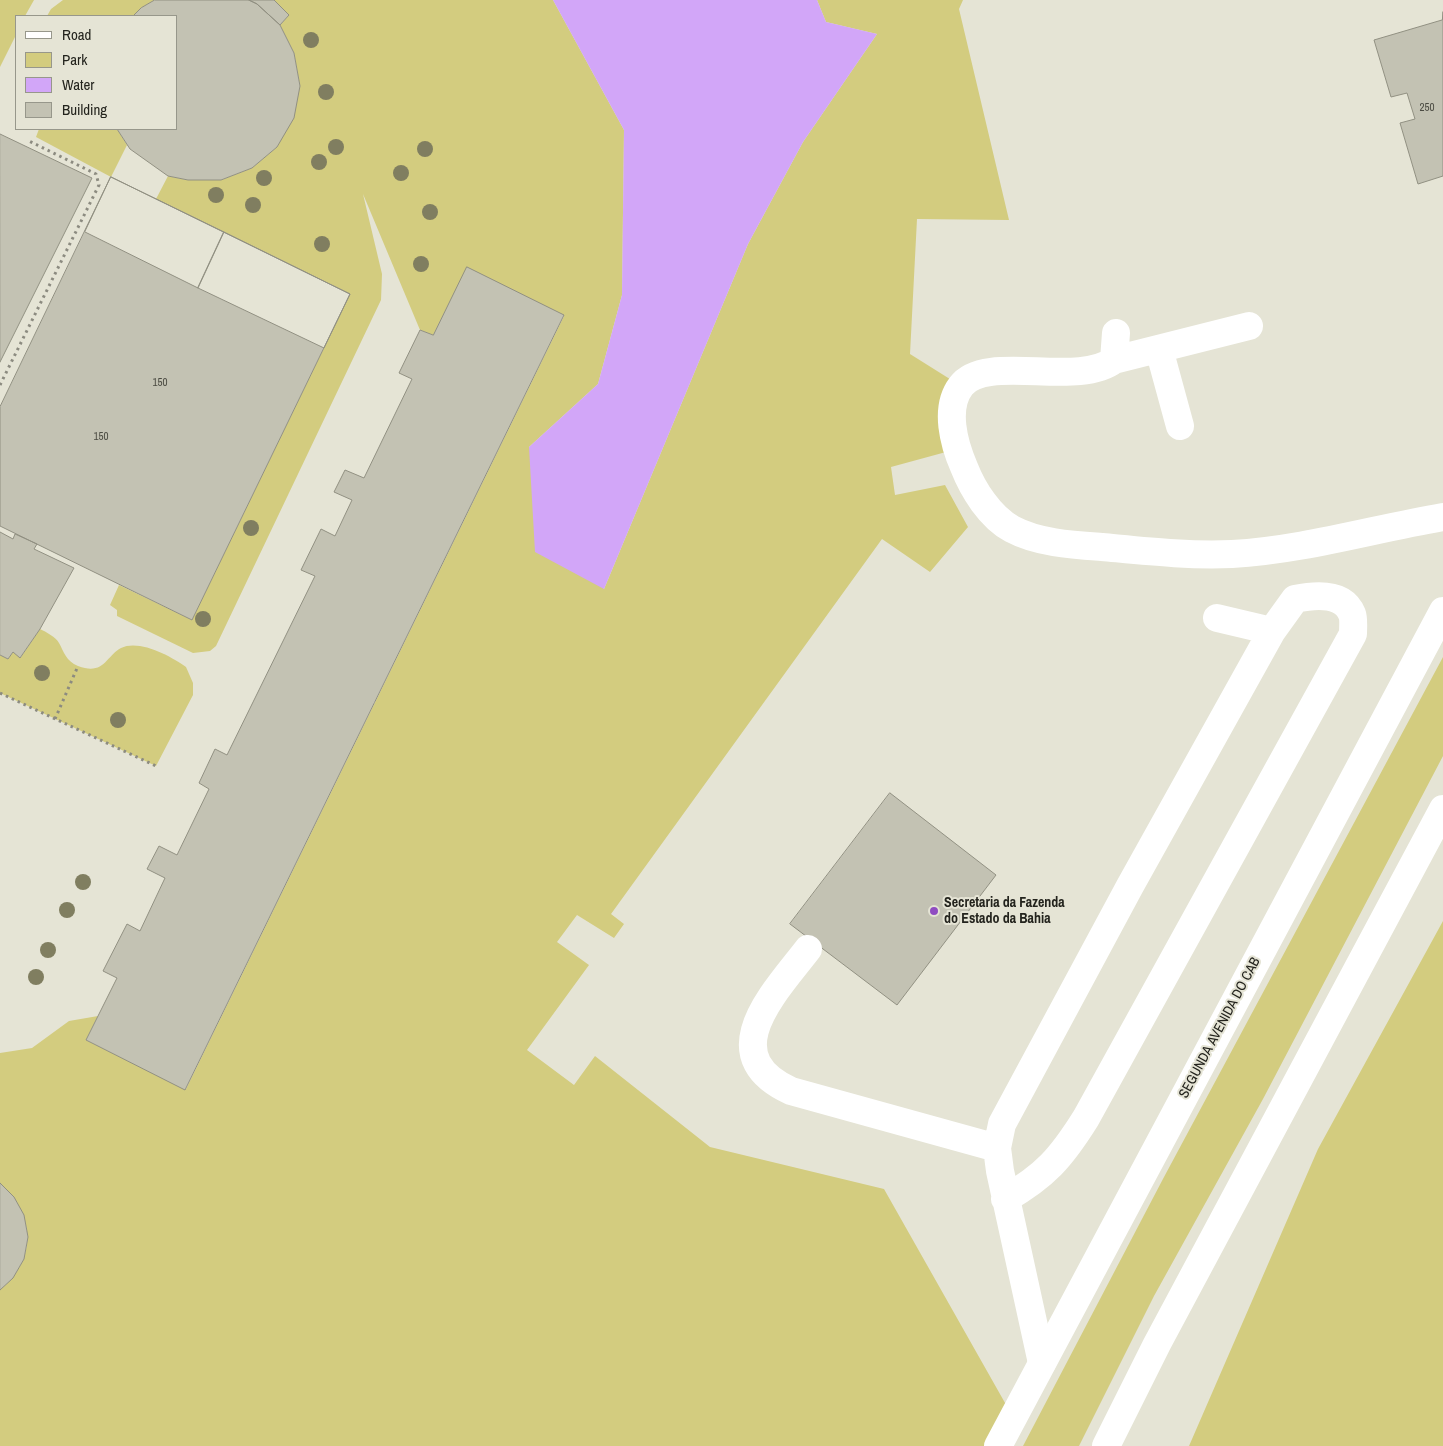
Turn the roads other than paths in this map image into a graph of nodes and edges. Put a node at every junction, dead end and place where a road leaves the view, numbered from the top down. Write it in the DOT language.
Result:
graph roads {
  1 [pos="1249,326"];
  2 [pos="1116,333"];
  3 [pos="1158,349"];
  4 [pos="1114,360"];
  5 [pos="1180,426"];
  6 [pos="1443,517"];
  7 [pos="1443,611"];
  8 [pos="1217,618"];
  9 [pos="1272,631"];
  10 [pos="1443,809"];
  11 [pos="808,949"];
  12 [pos="996,1148"];
  13 [pos="1005,1199"];
  14 [pos="1042,1363"];
  15 [pos="998,1446"];
  16 [pos="1106,1446"];
  1 -- 3 [label="main road"];
  2 -- 4 [label="main road"];
  3 -- 4 [label="main road"];
  3 -- 5 [label="main road"];
  4 -- 6 [label="main road"];
  7 -- 14 [label="main road, SEGUNDA AVENIDA DO CAB"];
  8 -- 9 [label="main road"];
  9 -- 12 [label="main road"];
  9 -- 13 [label="main road"];
  10 -- 16 [label="main road"];
  11 -- 12 [label="main road"];
  12 -- 13 [label="main road"];
  13 -- 14 [label="main road"];
  14 -- 15 [label="main road, SEGUNDA AVENIDA DO CAB"];
}
